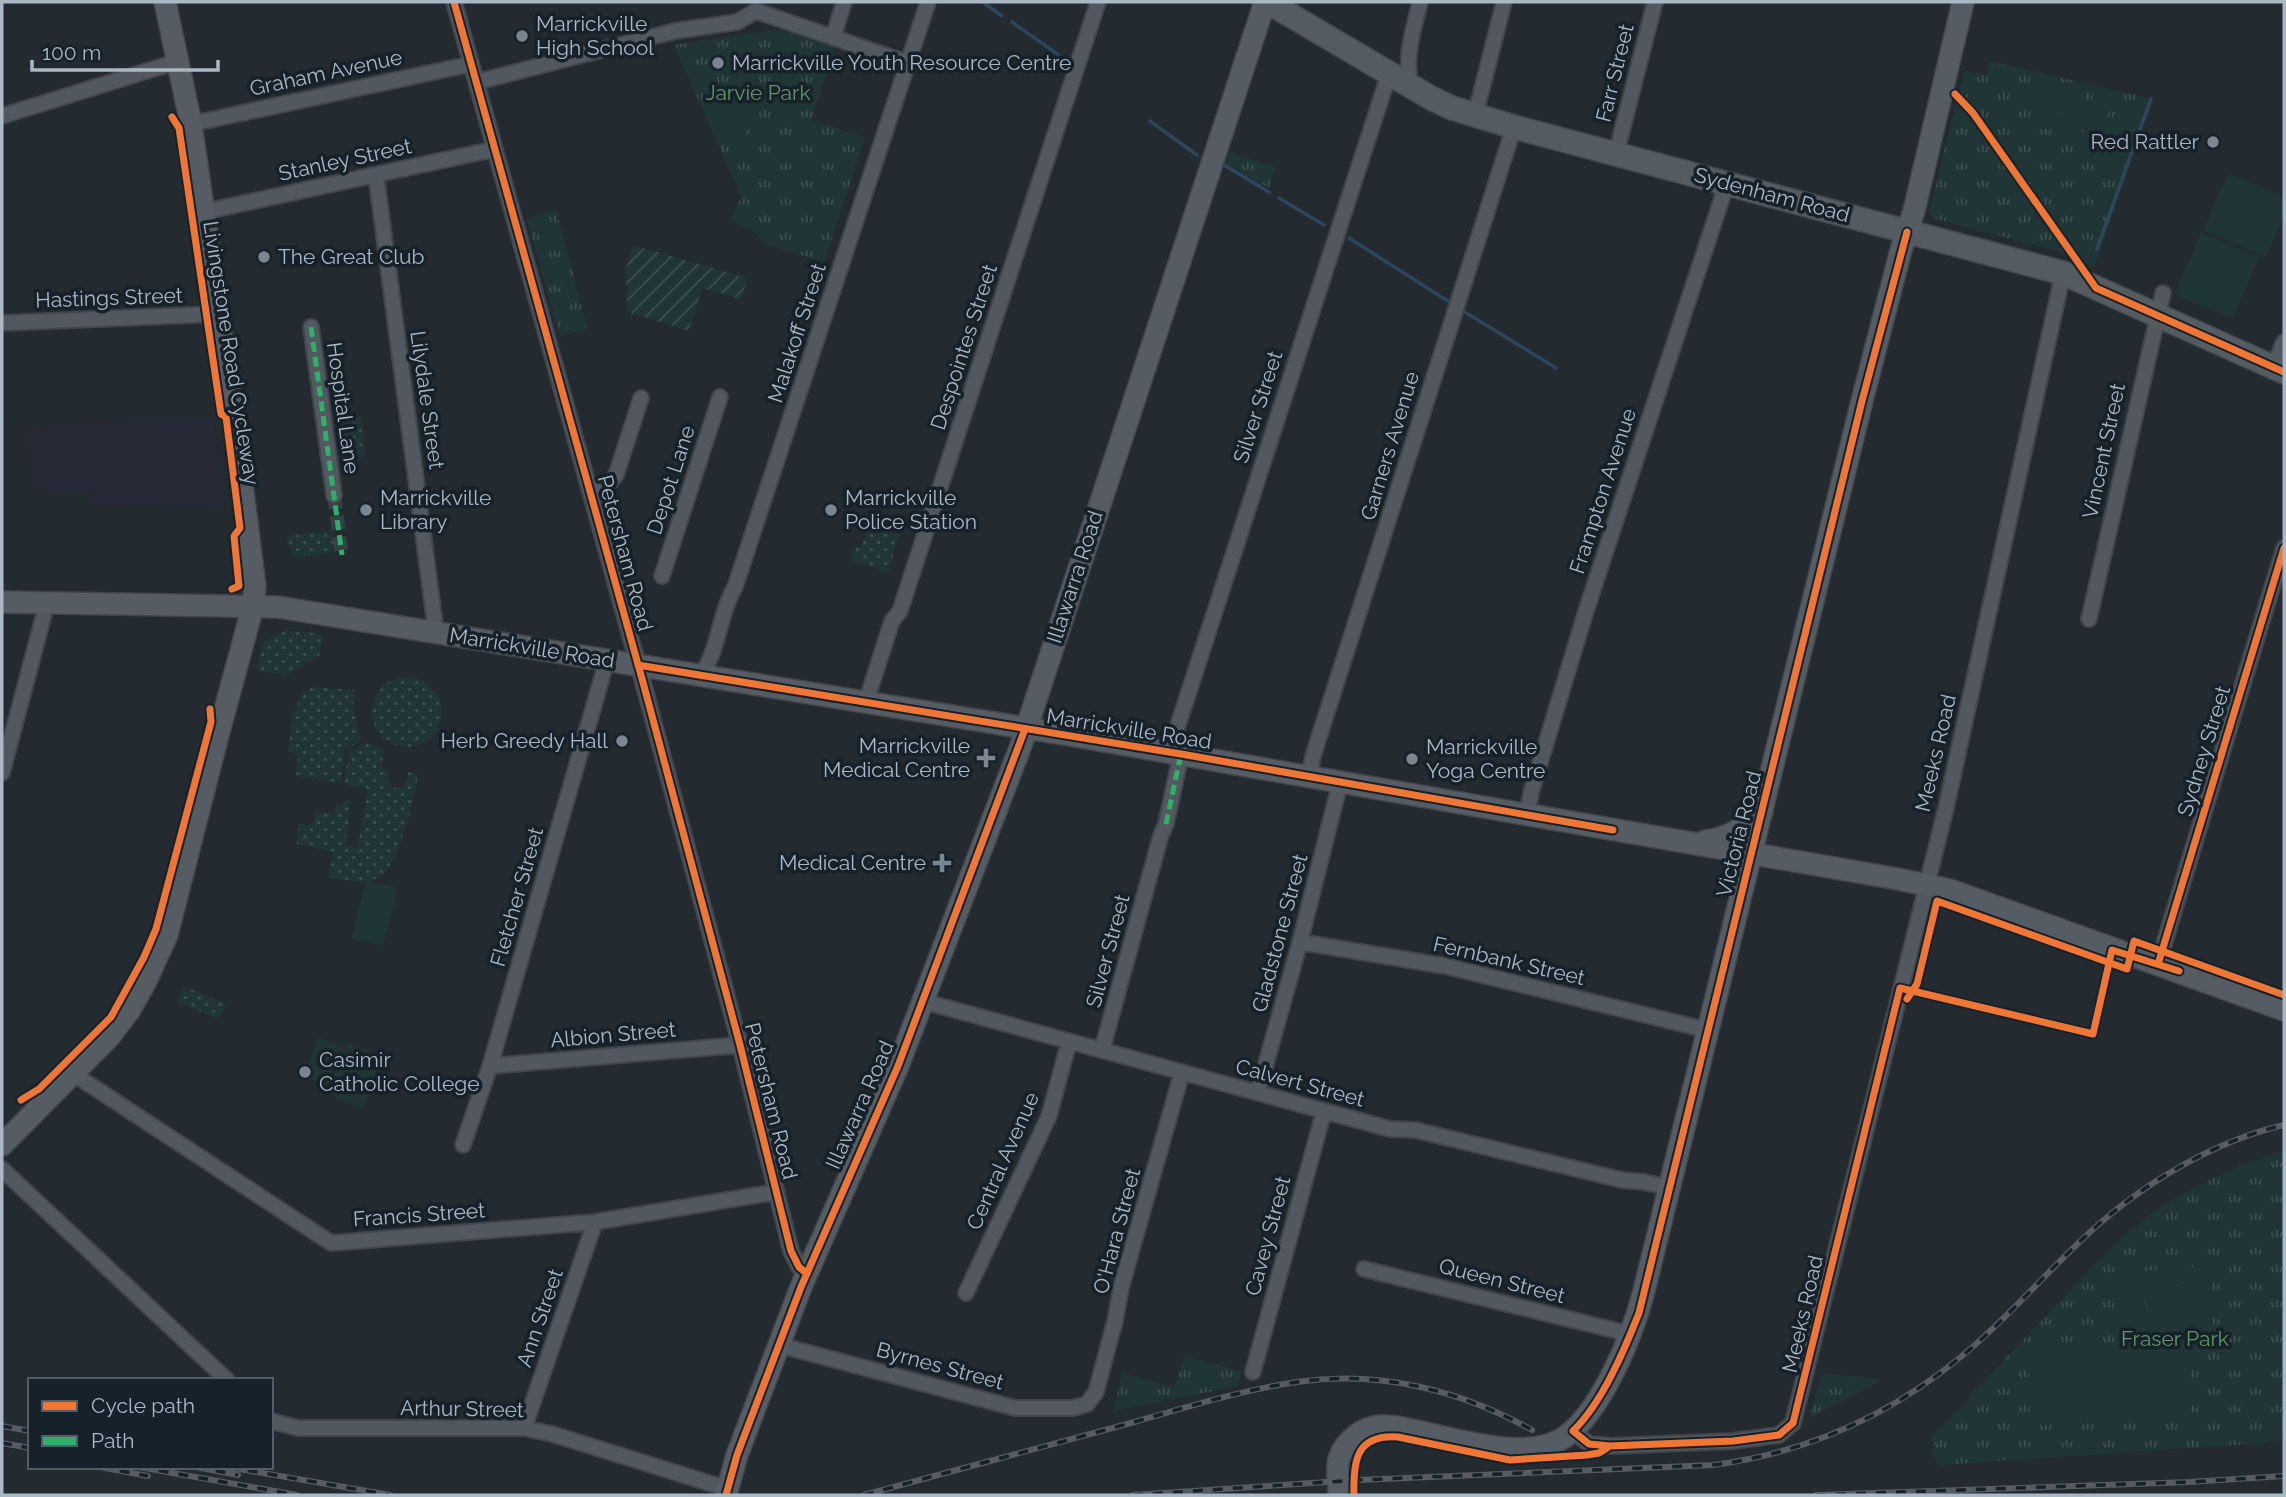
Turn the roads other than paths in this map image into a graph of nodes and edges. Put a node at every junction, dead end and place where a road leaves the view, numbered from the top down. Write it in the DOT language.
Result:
graph roads {
  1 [pos="165,2"];
  2 [pos="454,2"];
  3 [pos="844,2"];
  4 [pos="928,2"];
  5 [pos="1098,2"];
  6 [pos="1267,2"];
  7 [pos="1420,2"];
  8 [pos="1504,2"];
  9 [pos="1655,2"];
  10 [pos="1963,2"];
  11 [pos="758,6"];
  12 [pos="832,38"];
  13 [pos="1408,48"];
  14 [pos="179,61"];
  15 [pos="908,63"];
  16 [pos="471,64"];
  17 [pos="1384,71"];
  18 [pos="477,82"];
  19 [pos="1411,87"];
  20 [pos="2,116"];
  21 [pos="1475,116"];
  22 [pos="191,124"];
  23 [pos="1514,127"];
  24 [pos="495,149"];
  25 [pos="1616,154"];
  26 [pos="376,175"];
  27 [pos="1727,183"];
  28 [pos="203,212"];
  29 [pos="1907,232"];
  30 [pos="2063,274"];
  31 [pos="2162,293"];
  32 [pos="217,314"];
  33 [pos="2156,315"];
  34 [pos="2,323"];
  35 [pos="311,327"];
  36 [pos="2284,342"];
  37 [pos="2279,370"];
  38 [pos="720,397"];
  39 [pos="641,398"];
  40 [pos="589,489"];
  41 [pos="334,495"];
  42 [pos="2284,548"];
  43 [pos="662,576"];
  44 [pos="2,602"];
  45 [pos="47,603"];
  46 [pos="253,606"];
  47 [pos="2089,619"];
  48 [pos="436,632"];
  49 [pos="607,660"];
  50 [pos="638,665"];
  51 [pos="701,675"];
  52 [pos="866,702"];
  53 [pos="1025,729"];
  54 [pos="1175,754"];
  55 [pos="2,773"];
  56 [pos="1309,778"];
  57 [pos="1340,783"];
  58 [pos="1762,812"];
  59 [pos="1527,816"];
  60 [pos="1689,842"];
  61 [pos="1753,853"];
  62 [pos="1926,884"];
  63 [pos="1300,942"];
  64 [pos="2158,964"];
  65 [pos="922,1001"];
  66 [pos="2284,1010"];
  67 [pos="1707,1030"];
  68 [pos="1069,1042"];
  69 [pos="740,1045"];
  70 [pos="1102,1051"];
  71 [pos="490,1066"];
  72 [pos="1182,1072"];
  73 [pos="72,1073"];
  74 [pos="1258,1092"];
  75 [pos="1324,1111"];
  76 [pos="463,1144"];
  77 [pos="2,1145"];
  78 [pos="2,1169"];
  79 [pos="1670,1188"];
  80 [pos="776,1192"];
  81 [pos="596,1222"];
  82 [pos="1364,1269"];
  83 [pos="807,1274"];
  84 [pos="966,1293"];
  85 [pos="1630,1334"];
  86 [pos="779,1345"];
  87 [pos="1253,1372"];
  88 [pos="225,1378"];
  89 [pos="1091,1400"];
  90 [pos="273,1422"];
  91 [pos="524,1429"];
  92 [pos="1573,1431"];
  93 [pos="727,1492"];
  94 [pos="1339,1495"];
  1 -- 14 [label="main road"];
  2 -- 16 [label="street, Petersham Road"];
  3 -- 12 [label="street"];
  4 -- 15 [label="street, Malakoff Street"];
  5 -- 52 [label="street, Despointes Street"];
  6 -- 17 [label="main road, Sydenham Road"];
  6 -- 53 [label="main road, Illawarra Road"];
  7 -- 13 [label="street"];
  8 -- 21 [label="street"];
  9 -- 25 [label="street, Farr Street"];
  10 -- 29 [label="main road, Victoria Road"];
  11 -- 12 [label="street"];
  11 -- 18 [label="street"];
  12 -- 15 [label="street"];
  13 -- 17 [label="street"];
  13 -- 19 [label="street"];
  14 -- 20 [label="street"];
  14 -- 22 [label="main road"];
  15 -- 51 [label="street, Malakoff Street"];
  16 -- 18 [label="street, Petersham Road"];
  16 -- 22 [label="street, Graham Avenue"];
  17 -- 19 [label="main road, Sydenham Road"];
  17 -- 54 [label="street, Silver Street"];
  18 -- 24 [label="street, Petersham Road"];
  19 -- 21 [label="main road, Sydenham Road"];
  21 -- 23 [label="main road, Sydenham Road"];
  22 -- 28 [label="main road"];
  23 -- 25 [label="main road, Sydenham Road"];
  23 -- 56 [label="street, Garners Avenue"];
  24 -- 26 [label="street, Stanley Street"];
  24 -- 40 [label="street, Petersham Road"];
  25 -- 27 [label="main road, Sydenham Road"];
  26 -- 28 [label="street, Stanley Street"];
  26 -- 48 [label="street, Lilydale Street"];
  27 -- 29 [label="main road, Sydenham Road"];
  27 -- 59 [label="street, Frampton Avenue"];
  28 -- 32 [label="main road"];
  29 -- 30 [label="main road, Sydenham Road"];
  29 -- 58 [label="main road, Victoria Road"];
  30 -- 33 [label="main road, Sydenham Road"];
  30 -- 62 [label="street, Meeks Road"];
  31 -- 33 [label="street, Vincent Street"];
  32 -- 34 [label="street, Hastings Street"];
  32 -- 46 [label="main road"];
  33 -- 37 [label="main road, Sydenham Road"];
  33 -- 47 [label="street, Vincent Street"];
  35 -- 41 [label="street, Hospital Lane"];
  36 -- 37 [label="street"];
  38 -- 43 [label="street, Depot Lane"];
  39 -- 40 [label="street"];
  40 -- 50 [label="street, Petersham Road"];
  42 -- 64 [label="street, Sydney Street"];
  44 -- 45 [label="main road, Marrickville Road"];
  45 -- 46 [label="main road, Marrickville Road"];
  45 -- 55 [label="street"];
  46 -- 48 [label="main road, Marrickville Road"];
  46 -- 73 [label="main road"];
  48 -- 49 [label="main road, Marrickville Road"];
  49 -- 50 [label="main road, Marrickville Road"];
  49 -- 71 [label="street, Fletcher Street"];
  50 -- 51 [label="main road, Marrickville Road"];
  50 -- 69 [label="street, Petersham Road"];
  51 -- 52 [label="main road, Marrickville Road"];
  52 -- 53 [label="main road, Marrickville Road"];
  53 -- 54 [label="main road, Marrickville Road"];
  53 -- 65 [label="main road, Illawarra Road"];
  54 -- 56 [label="main road, Marrickville Road"];
  54 -- 70 [label="street, Silver Street"];
  56 -- 57 [label="main road, Marrickville Road"];
  57 -- 59 [label="main road, Marrickville Road"];
  57 -- 63 [label="street, Gladstone Street"];
  58 -- 60 [label="main road"];
  58 -- 61 [label="main road, Victoria Road"];
  59 -- 60 [label="main road, Marrickville Road"];
  60 -- 61 [label="main road, Marrickville Road"];
  61 -- 62 [label="main road, Marrickville Road"];
  61 -- 67 [label="main road, Victoria Road"];
  62 -- 64 [label="main road, Marrickville Road"];
  62 -- 92 [label="street, Meeks Road"];
  63 -- 67 [label="street, Fernbank Street"];
  63 -- 74 [label="street, Gladstone Street"];
  64 -- 66 [label="main road, Marrickville Road"];
  65 -- 68 [label="street, Calvert Street"];
  65 -- 83 [label="main road, Illawarra Road"];
  67 -- 79 [label="main road, Victoria Road"];
  68 -- 70 [label="street, Calvert Street"];
  68 -- 84 [label="street, Central Avenue"];
  69 -- 71 [label="street, Albion Street"];
  69 -- 80 [label="street, Petersham Road"];
  70 -- 72 [label="street, Calvert Street"];
  71 -- 76 [label="street, Fletcher Street"];
  72 -- 74 [label="street, Calvert Street"];
  72 -- 89 [label="street, O'Hara Street"];
  73 -- 77 [label="main road"];
  73 -- 81 [label="street, Francis Street"];
  74 -- 75 [label="street, Calvert Street"];
  75 -- 79 [label="street, Calvert Street"];
  75 -- 87 [label="street, Cavey Street"];
  78 -- 88 [label="street"];
  79 -- 85 [label="main road, Victoria Road"];
  80 -- 81 [label="street, Francis Street"];
  80 -- 83 [label="street, Petersham Road"];
  81 -- 91 [label="street, Ann Street"];
  82 -- 85 [label="street, Queen Street"];
  83 -- 86 [label="main road, Illawarra Road"];
  85 -- 92 [label="main road, Victoria Road"];
  86 -- 89 [label="street, Byrnes Street"];
  86 -- 93 [label="main road, Illawarra Road"];
  90 -- 91 [label="street, Arthur Street"];
  91 -- 93 [label="street, Arthur Street"];
  92 -- 94 [label="main road, Victoria Road"];
}
